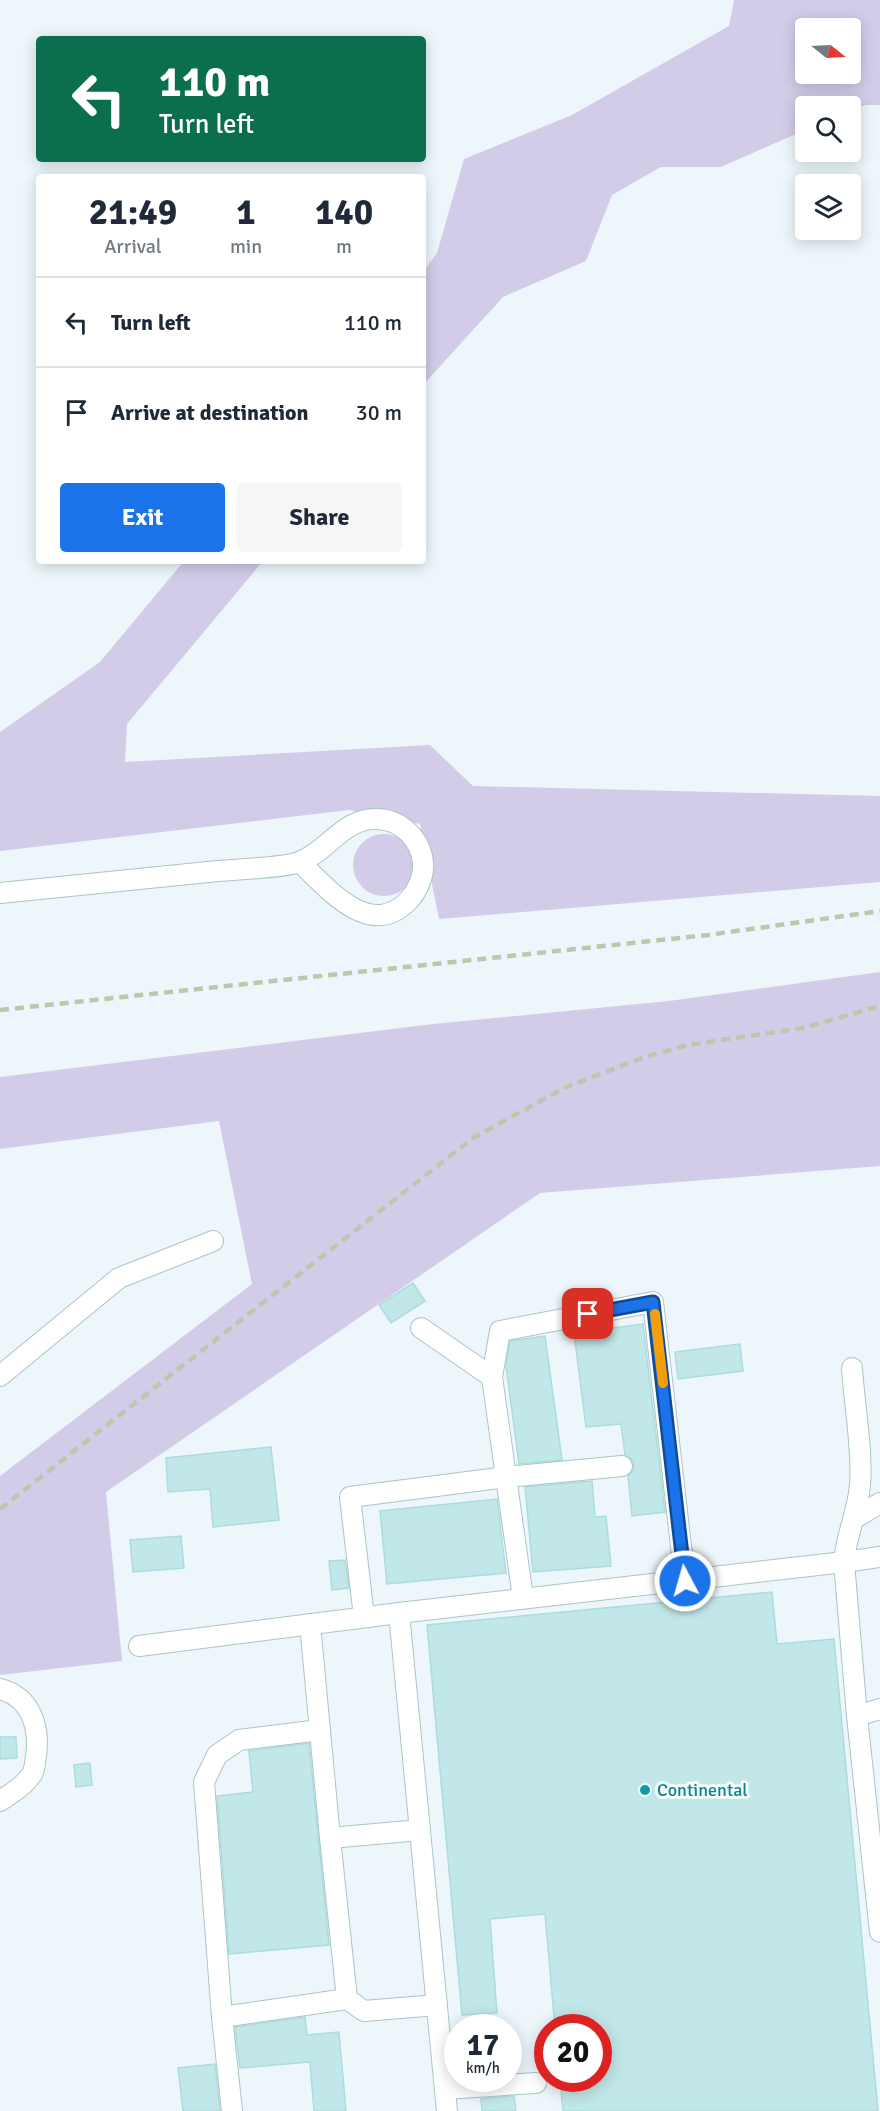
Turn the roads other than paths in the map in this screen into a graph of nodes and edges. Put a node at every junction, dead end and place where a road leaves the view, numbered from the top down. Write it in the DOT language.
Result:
graph roads {
  1 [pos="300,862"];
  2 [pos="0,893"];
  3 [pos="213,1241"];
  4 [pos="421,1328"];
  5 [pos="852,1368"];
  6 [pos="0,1376"];
  7 [pos="492,1377"];
  8 [pos="622,1466"];
  9 [pos="507,1476"];
  10 [pos="880,1503"];
  11 [pos="855,1518"];
  12 [pos="880,1557"];
  13 [pos="844,1562"];
  14 [pos="685,1581"];
  15 [pos="523,1598"];
  16 [pos="399,1613"];
  17 [pos="364,1617"];
  18 [pos="310,1624"];
  19 [pos="139,1646"];
  20 [pos="0,1689"];
  21 [pos="880,1709"];
  22 [pos="857,1716"];
  23 [pos="320,1730"];
  24 [pos="0,1801"];
  25 [pos="420,1830"];
  26 [pos="330,1838"];
  27 [pos="880,1932"];
  28 [pos="347,2000"];
  29 [pos="437,2005"];
  30 [pos="222,2017"];
  31 [pos="444,2078"];
  32 [pos="445,2092"];
  33 [pos="232,2111"];
  34 [pos="447,2111"];
  1 -- 1 [label="lane"];
  1 -- 2 [label="lane"];
  3 -- 6 [label="lane"];
  4 -- 7 [label="lane"];
  5 -- 11 [label="lane"];
  7 -- 9 [label="lane"];
  7 -- 14 [label="lane"];
  8 -- 9 [label="lane"];
  9 -- 15 [label="lane"];
  9 -- 17 [label="lane"];
  10 -- 11 [label="lane"];
  11 -- 13 [label="lane"];
  12 -- 13 [label="lane"];
  13 -- 14 [label="lane"];
  13 -- 22 [label="lane"];
  14 -- 15 [label="lane"];
  15 -- 16 [label="lane"];
  16 -- 17 [label="lane"];
  16 -- 25 [label="lane"];
  17 -- 18 [label="lane"];
  18 -- 19 [label="lane"];
  18 -- 23 [label="lane"];
  20 -- 24 [label="lane"];
  21 -- 22 [label="lane"];
  22 -- 27 [label="lane"];
  23 -- 26 [label="lane"];
  23 -- 30 [label="lane"];
  25 -- 26 [label="lane"];
  25 -- 29 [label="lane"];
  26 -- 28 [label="lane"];
  28 -- 29 [label="lane"];
  28 -- 30 [label="lane"];
  29 -- 31 [label="lane"];
  30 -- 33 [label="lane"];
  32 -- 34 [label="lane"];
}
